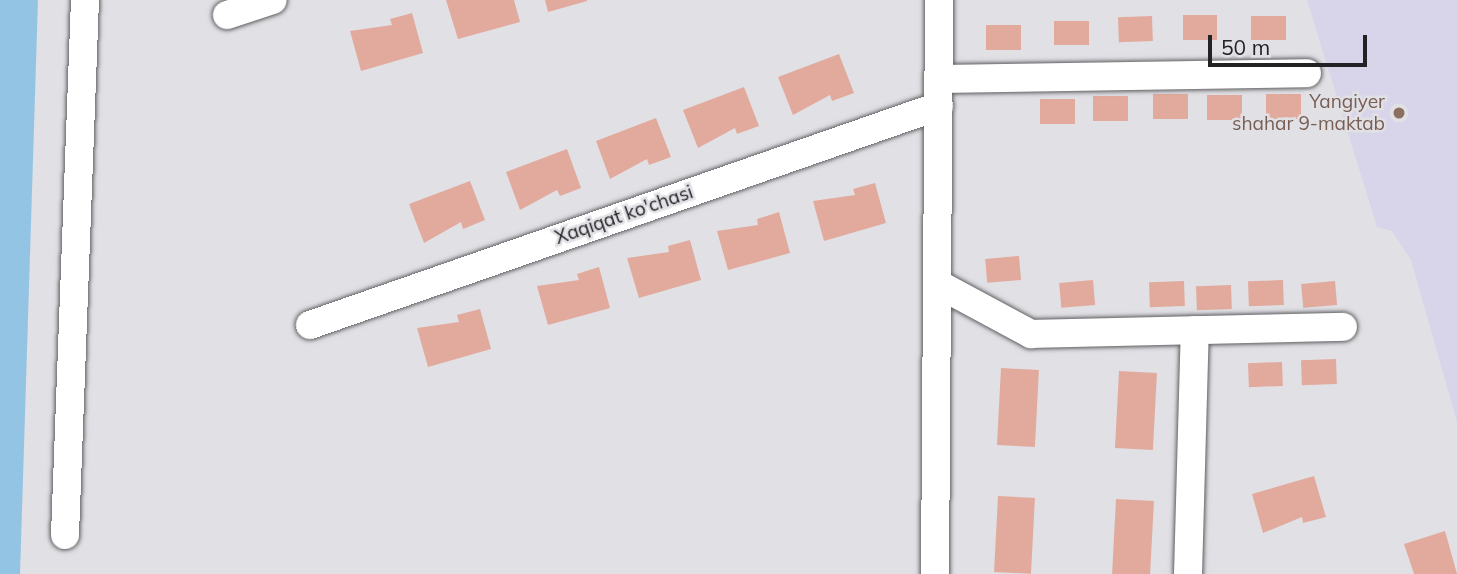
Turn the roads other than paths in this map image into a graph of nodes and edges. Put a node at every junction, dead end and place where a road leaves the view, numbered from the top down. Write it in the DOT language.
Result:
graph roads {
  1 [pos="85,0"];
  2 [pos="273,0"];
  3 [pos="940,0"];
  4 [pos="227,15"];
  5 [pos="1307,73"];
  6 [pos="939,92"];
  7 [pos="938,284"];
  8 [pos="310,325"];
  9 [pos="1343,327"];
  10 [pos="1195,330"];
  11 [pos="65,535"];
  12 [pos="935,574"];
  13 [pos="1188,574"];
  1 -- 11 [label="street"];
  2 -- 4 [label="street"];
  3 -- 6 [label="street"];
  5 -- 6 [label="street, Xaqiqat ko'chasi"];
  6 -- 7 [label="street"];
  6 -- 8 [label="street, Xaqiqat ko'chasi"];
  7 -- 10 [label="street"];
  7 -- 12 [label="street"];
  9 -- 10 [label="street"];
  10 -- 13 [label="street"];
}
